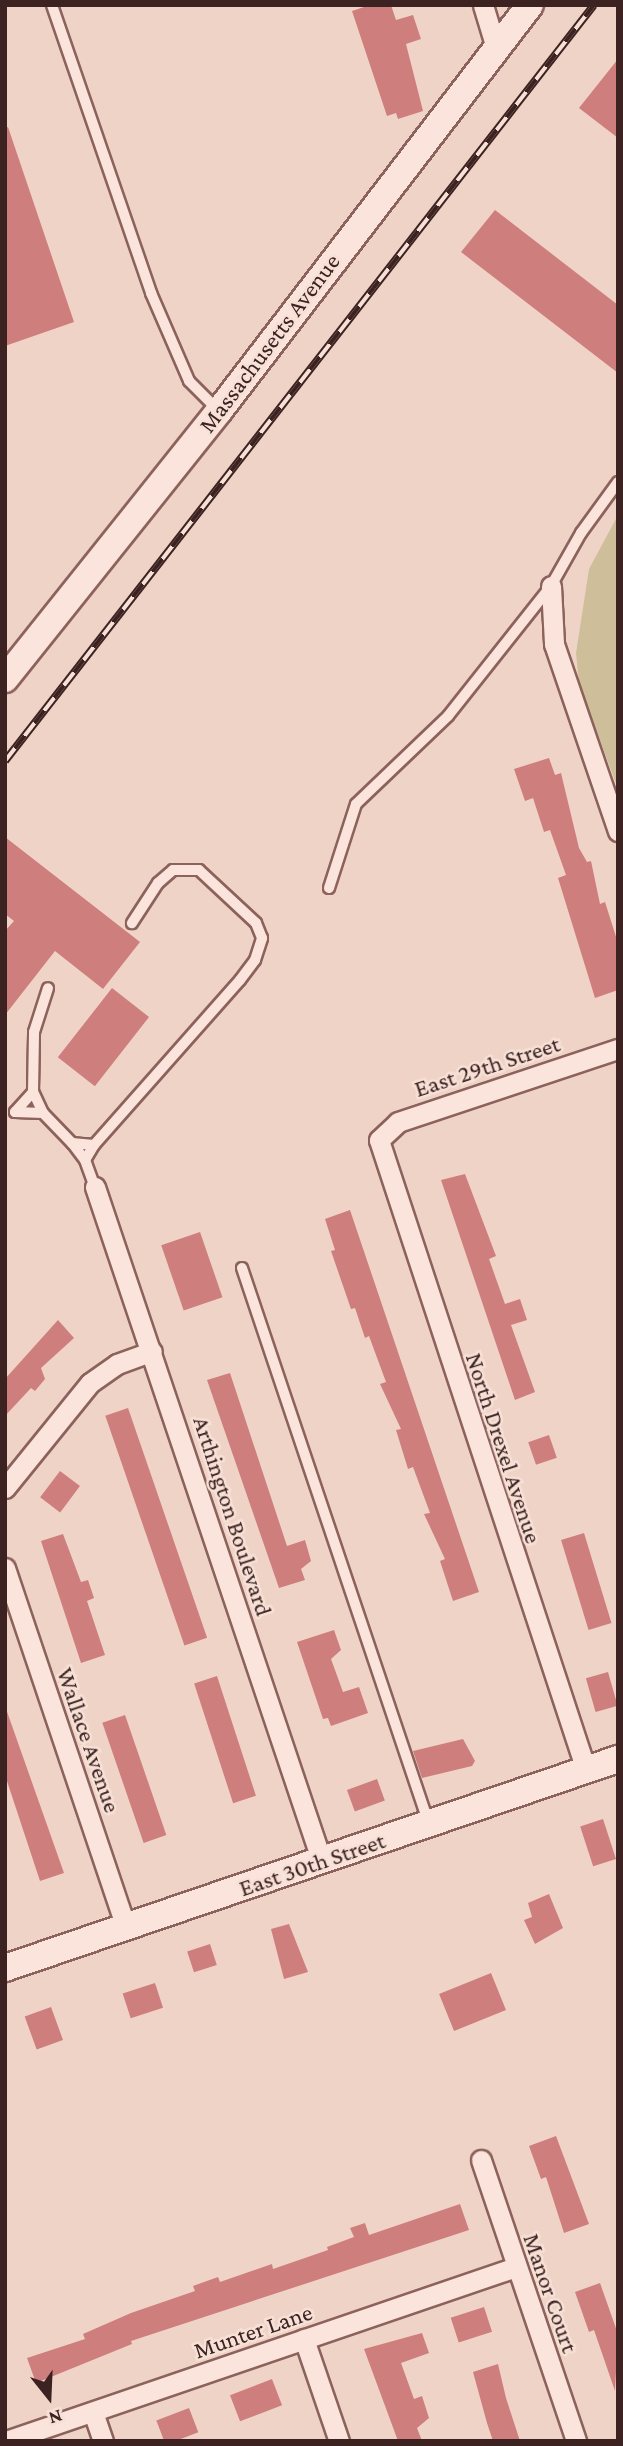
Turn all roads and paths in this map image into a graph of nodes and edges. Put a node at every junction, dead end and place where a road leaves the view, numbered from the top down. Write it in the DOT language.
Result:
graph roads {
  1 [pos="52,5"];
  2 [pos="484,5"];
  3 [pos="530,5"];
  4 [pos="496,48"];
  5 [pos="219,411"];
  6 [pos="618,482"];
  7 [pos="551,586"];
  8 [pos="5,679"];
  9 [pos="618,831"];
  10 [pos="329,888"];
  11 [pos="132,923"];
  12 [pos="48,988"];
  13 [pos="618,1049"];
  14 [pos="33,1092"];
  15 [pos="10,1112"];
  16 [pos="43,1113"];
  17 [pos="379,1140"];
  18 [pos="72,1143"];
  19 [pos="94,1145"];
  20 [pos="85,1160"];
  21 [pos="95,1187"];
  22 [pos="242,1268"];
  23 [pos="152,1352"];
  24 [pos="5,1488"];
  25 [pos="5,1569"];
  26 [pos="618,1759"];
  27 [pos="586,1770"];
  28 [pos="429,1824"];
  29 [pos="322,1861"];
  30 [pos="126,1928"];
  31 [pos="5,1968"];
  32 [pos="481,2160"];
  33 [pos="516,2267"];
  34 [pos="304,2339"];
  35 [pos="93,2412"];
  36 [pos="6,2441"];
  37 [pos="103,2441"];
  38 [pos="339,2441"];
  39 [pos="576,2441"];
  1 -- 5 [label="lane"];
  2 -- 4 [label="street"];
  3 -- 4 [label="main road, Massachusetts Avenue"];
  4 -- 5 [label="main road, Massachusetts Avenue"];
  5 -- 8 [label="main road, Massachusetts Avenue"];
  6 -- 7 [label="lane"];
  7 -- 9 [label="street"];
  7 -- 10 [label="lane"];
  11 -- 19 [label="lane"];
  12 -- 14 [label="lane"];
  13 -- 17 [label="street, East 29th Street"];
  14 -- 15 [label="lane"];
  14 -- 16 [label="lane"];
  15 -- 16 [label="lane"];
  16 -- 18 [label="lane"];
  17 -- 27 [label="street, North Drexel Avenue"];
  18 -- 19 [label="lane"];
  18 -- 20 [label="lane"];
  19 -- 20 [label="lane"];
  20 -- 21 [label="lane"];
  21 -- 23 [label="street, Arthington Boulevard"];
  22 -- 28 [label="lane"];
  23 -- 24 [label="street"];
  23 -- 29 [label="street, Arthington Boulevard"];
  25 -- 30 [label="street, Wallace Avenue"];
  26 -- 27 [label="main road, East 30th Street"];
  27 -- 28 [label="main road, East 30th Street"];
  28 -- 29 [label="main road, East 30th Street"];
  29 -- 30 [label="main road, East 30th Street"];
  30 -- 31 [label="main road, East 30th Street"];
  32 -- 33 [label="street, Manor Court"];
  33 -- 34 [label="street, Munter Lane"];
  33 -- 39 [label="street, Manor Court"];
  34 -- 35 [label="street, Munter Lane"];
  34 -- 38 [label="street"];
  35 -- 36 [label="street, Munter Lane"];
  35 -- 37 [label="street"];
}
